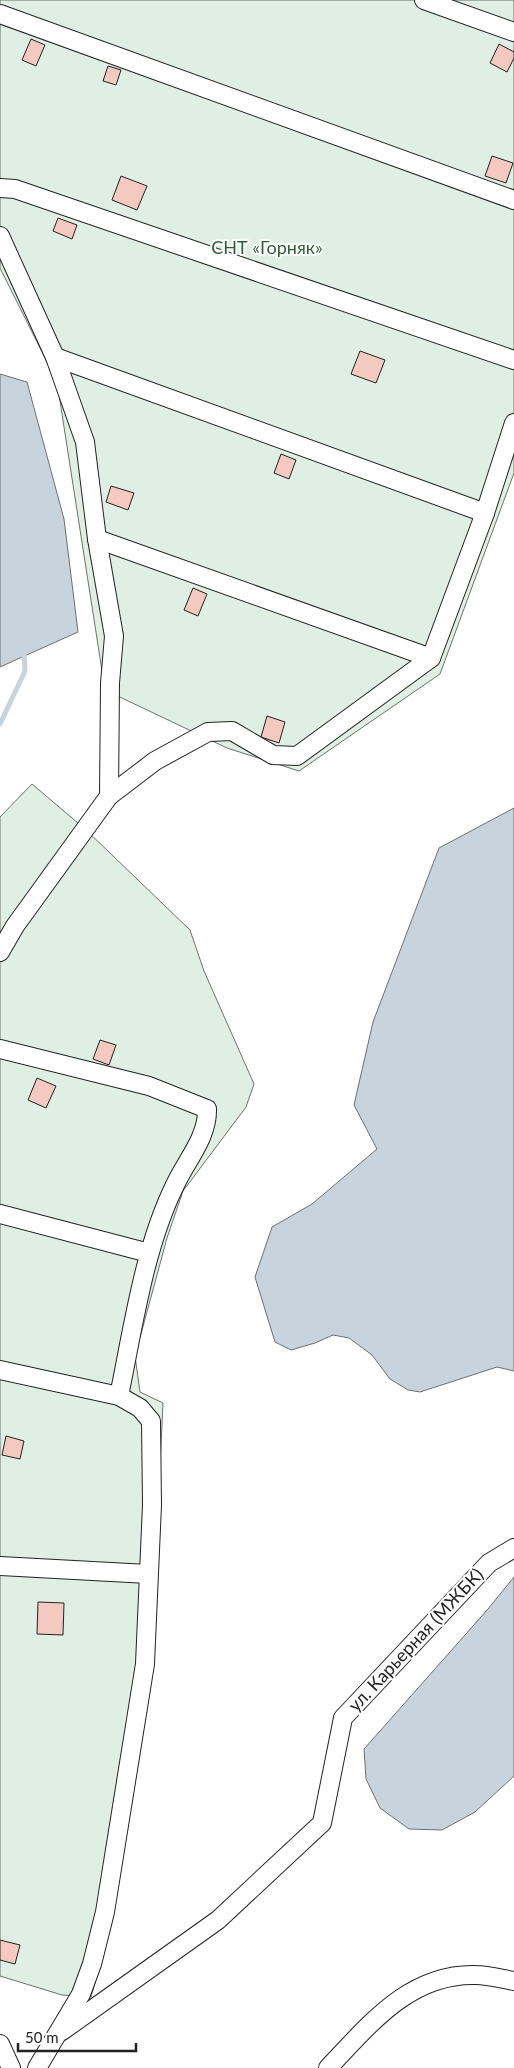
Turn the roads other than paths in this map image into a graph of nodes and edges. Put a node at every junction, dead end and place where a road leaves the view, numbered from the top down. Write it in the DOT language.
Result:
graph roads {
  1 [pos="424,0"];
  2 [pos="0,14"];
  3 [pos="514,32"];
  4 [pos="0,188"];
  5 [pos="514,200"];
  6 [pos="0,236"];
  7 [pos="55,357"];
  8 [pos="514,360"];
  9 [pos="514,423"];
  10 [pos="485,513"];
  11 [pos="97,539"];
  12 [pos="431,658"];
  13 [pos="109,796"];
  14 [pos="0,952"];
  15 [pos="0,1049"];
  16 [pos="0,1214"];
  17 [pos="149,1253"];
  18 [pos="0,1370"];
  19 [pos="119,1396"];
  20 [pos="514,1548"];
  21 [pos="0,1566"];
  22 [pos="148,1574"];
  23 [pos="514,1981"];
  24 [pos="56,2036"];
  25 [pos="0,2044"];
  26 [pos="12,2068"];
  27 [pos="37,2068"];
  28 [pos="329,2068"];
  1 -- 3 [label="street"];
  2 -- 5 [label="street"];
  4 -- 8 [label="street"];
  6 -- 7 [label="street"];
  7 -- 10 [label="street"];
  7 -- 11 [label="street"];
  9 -- 10 [label="street"];
  10 -- 12 [label="street"];
  11 -- 12 [label="street"];
  11 -- 13 [label="street"];
  12 -- 13 [label="street"];
  13 -- 14 [label="street"];
  15 -- 17 [label="street"];
  16 -- 17 [label="street"];
  17 -- 19 [label="street"];
  18 -- 19 [label="street"];
  19 -- 22 [label="street"];
  20 -- 24 [label="street, ул. Карьерная (МЖБК)"];
  21 -- 22 [label="street"];
  22 -- 24 [label="street"];
  23 -- 28 [label="street"];
  24 -- 27 [label="street"];
  25 -- 26 [label="street"];
}
